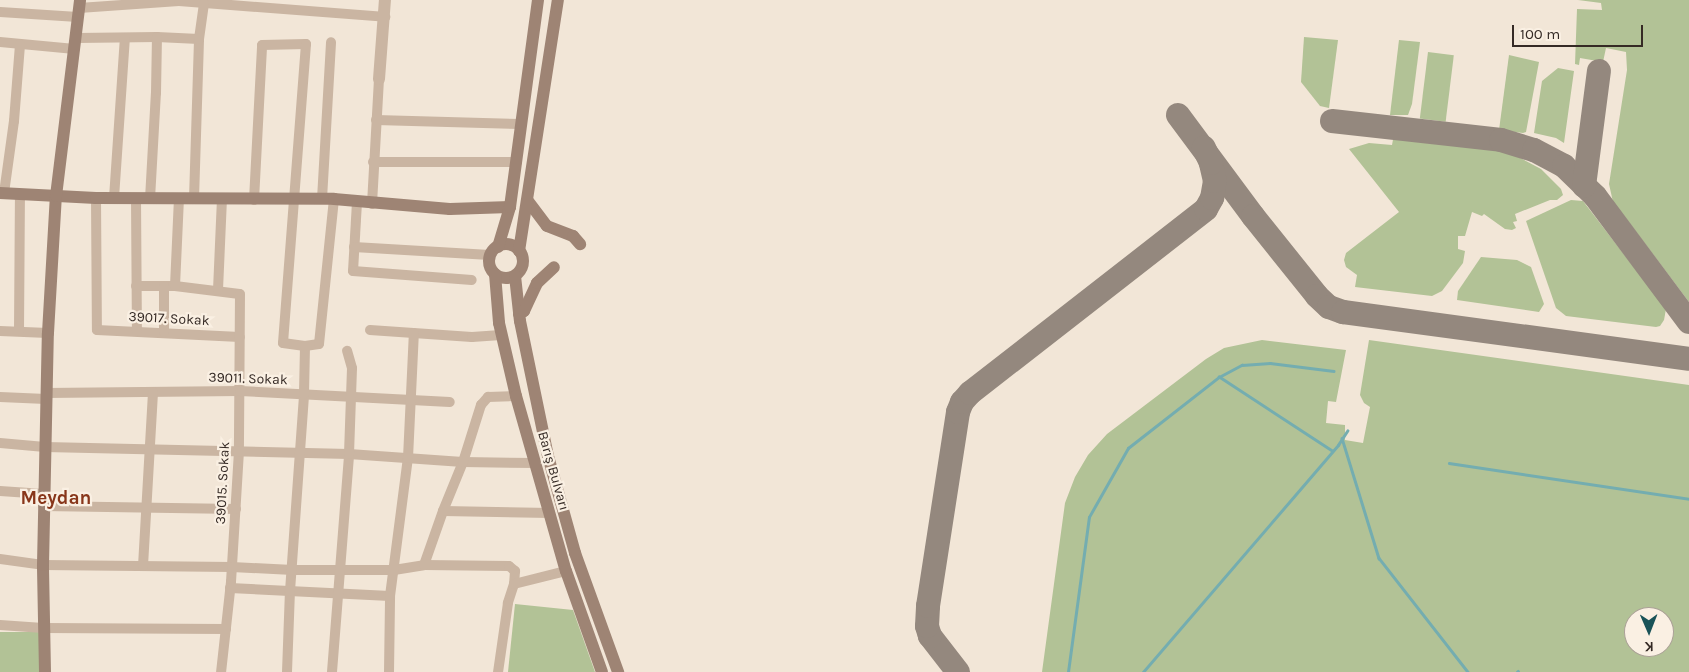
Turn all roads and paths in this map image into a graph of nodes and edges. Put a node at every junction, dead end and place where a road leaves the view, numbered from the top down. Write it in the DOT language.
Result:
graph roads {
  1 [pos="384,0"];
  2 [pos="538,0"];
  3 [pos="558,0"];
  4 [pos="179,1"];
  5 [pos="202,2"];
  6 [pos="243,3"];
  7 [pos="79,8"];
  8 [pos="0,12"];
  9 [pos="385,17"];
  10 [pos="157,37"];
  11 [pos="125,38"];
  12 [pos="199,40"];
  13 [pos="0,42"];
  14 [pos="331,42"];
  15 [pos="20,44"];
  16 [pos="76,44"];
  17 [pos="379,79"];
  18 [pos="376,120"];
  19 [pos="521,124"];
  20 [pos="373,162"];
  21 [pos="517,162"];
  22 [pos="2,193"];
  23 [pos="20,194"];
  24 [pos="56,196"];
  25 [pos="96,198"];
  26 [pos="114,198"];
  27 [pos="136,198"];
  28 [pos="150,199"];
  29 [pos="178,199"];
  30 [pos="194,199"];
  31 [pos="222,199"];
  32 [pos="328,199"];
  33 [pos="254,200"];
  34 [pos="295,200"];
  35 [pos="528,201"];
  36 [pos="356,202"];
  37 [pos="372,204"];
  38 [pos="510,208"];
  39 [pos="580,244"];
  40 [pos="354,247"];
  41 [pos="494,251"];
  42 [pos="519,251"];
  43 [pos="554,267"];
  44 [pos="495,274"];
  45 [pos="515,276"];
  46 [pos="472,280"];
  47 [pos="136,286"];
  48 [pos="164,286"];
  49 [pos="175,286"];
  50 [pos="218,290"];
  51 [pos="519,314"];
  52 [pos="370,330"];
  53 [pos="0,331"];
  54 [pos="19,331"];
  55 [pos="137,331"];
  56 [pos="164,332"];
  57 [pos="48,333"];
  58 [pos="414,333"];
  59 [pos="501,335"];
  60 [pos="240,337"];
  61 [pos="305,346"];
  62 [pos="347,351"];
  63 [pos="240,391"];
  64 [pos="153,392"];
  65 [pos="304,394"];
  66 [pos="46,396"];
  67 [pos="516,396"];
  68 [pos="0,397"];
  69 [pos="351,397"];
  70 [pos="411,400"];
  71 [pos="450,402"];
  72 [pos="0,443"];
  73 [pos="45,447"];
  74 [pos="149,448"];
  75 [pos="239,451"];
  76 [pos="300,453"];
  77 [pos="349,454"];
  78 [pos="408,458"];
  79 [pos="463,462"];
  80 [pos="535,462"];
  81 [pos="0,491"];
  82 [pos="43,500"];
  83 [pos="146,507"];
  84 [pos="236,509"];
  85 [pos="442,511"];
  86 [pos="550,513"];
  87 [pos="0,559"];
  88 [pos="43,565"];
  89 [pos="424,565"];
  90 [pos="143,566"];
  91 [pos="232,567"];
  92 [pos="341,569"];
  93 [pos="293,570"];
  94 [pos="394,570"];
  95 [pos="566,571"];
  96 [pos="514,584"];
  97 [pos="230,588"];
  98 [pos="290,591"];
  99 [pos="339,594"];
  100 [pos="390,596"];
  101 [pos="0,625"];
  102 [pos="43,628"];
  103 [pos="226,629"];
  104 [pos="45,672"];
  105 [pos="221,672"];
  106 [pos="287,672"];
  107 [pos="332,672"];
  108 [pos="389,672"];
  109 [pos="498,672"];
  110 [pos="602,672"];
  111 [pos="618,672"];
  1 -- 9 [label="street"];
  2 -- 19 [label="main road"];
  3 -- 35 [label="main road"];
  4 -- 5 [label="street"];
  4 -- 7 [label="street"];
  5 -- 6 [label="street"];
  5 -- 12 [label="street"];
  6 -- 9 [label="street"];
  7 -- 8 [label="street"];
  7 -- 16 [label="main road"];
  9 -- 17 [label="street"];
  10 -- 11 [label="street"];
  10 -- 12 [label="street"];
  10 -- 28 [label="street"];
  11 -- 16 [label="street"];
  11 -- 26 [label="street"];
  12 -- 30 [label="street"];
  13 -- 15 [label="street"];
  14 -- 32 [label="street"];
  15 -- 16 [label="street"];
  15 -- 22 [label="street"];
  16 -- 24 [label="main road"];
  17 -- 18 [label="street"];
  18 -- 19 [label="street"];
  18 -- 20 [label="street"];
  19 -- 21 [label="main road"];
  20 -- 21 [label="street"];
  20 -- 37 [label="street"];
  21 -- 38 [label="main road"];
  22 -- 23 [label="main road"];
  23 -- 24 [label="main road"];
  23 -- 54 [label="street"];
  24 -- 25 [label="main road"];
  24 -- 57 [label="main road"];
  25 -- 26 [label="main road"];
  25 -- 55 [label="street, 39017. Sokak"];
  26 -- 27 [label="main road"];
  27 -- 28 [label="main road"];
  27 -- 47 [label="street"];
  28 -- 29 [label="main road"];
  29 -- 30 [label="main road"];
  29 -- 49 [label="street"];
  30 -- 31 [label="main road"];
  31 -- 33 [label="main road"];
  31 -- 50 [label="street"];
  32 -- 34 [label="main road"];
  32 -- 36 [label="main road"];
  32 -- 61 [label="street"];
  33 -- 34 [label="main road"];
  33 -- 34 [label="street"];
  34 -- 61 [label="street"];
  35 -- 39 [label="main road"];
  35 -- 42 [label="main road"];
  36 -- 37 [label="main road"];
  36 -- 40 [label="street"];
  37 -- 38 [label="main road"];
  38 -- 41 [label="main road"];
  40 -- 41 [label="street"];
  40 -- 46 [label="street"];
  41 -- 42 [label="main road"];
  41 -- 44 [label="main road"];
  42 -- 45 [label="main road"];
  43 -- 51 [label="main road"];
  44 -- 45 [label="main road"];
  44 -- 59 [label="main road, Barış Bulvarı"];
  45 -- 51 [label="main road, Barış Bulvarı"];
  47 -- 48 [label="street"];
  47 -- 55 [label="street"];
  48 -- 49 [label="street"];
  48 -- 56 [label="street"];
  49 -- 50 [label="street"];
  50 -- 60 [label="street, 39015. Sokak"];
  51 -- 111 [label="main road, Barış Bulvarı"];
  52 -- 58 [label="street"];
  53 -- 54 [label="street"];
  54 -- 57 [label="street"];
  55 -- 56 [label="street, 39017. Sokak"];
  56 -- 60 [label="street, 39017. Sokak"];
  57 -- 66 [label="main road"];
  58 -- 59 [label="street"];
  58 -- 70 [label="street"];
  59 -- 67 [label="main road, Barış Bulvarı"];
  60 -- 63 [label="street, 39015. Sokak"];
  61 -- 65 [label="street"];
  62 -- 69 [label="street"];
  63 -- 64 [label="street, 39011. Sokak"];
  63 -- 65 [label="street, 39011. Sokak"];
  63 -- 75 [label="street, 39015. Sokak"];
  64 -- 66 [label="street, 39011. Sokak"];
  64 -- 74 [label="street"];
  65 -- 69 [label="street, 39011. Sokak"];
  65 -- 76 [label="street"];
  66 -- 68 [label="street, 39011. Sokak"];
  66 -- 73 [label="main road"];
  67 -- 79 [label="street"];
  67 -- 80 [label="main road, Barış Bulvarı"];
  69 -- 70 [label="street, 39011. Sokak"];
  69 -- 77 [label="street"];
  70 -- 71 [label="street, 39011. Sokak"];
  70 -- 78 [label="street"];
  72 -- 73 [label="street"];
  73 -- 74 [label="street"];
  73 -- 82 [label="main road"];
  74 -- 75 [label="street"];
  74 -- 83 [label="street"];
  75 -- 76 [label="street"];
  75 -- 84 [label="street, 39015. Sokak"];
  76 -- 77 [label="street"];
  76 -- 93 [label="street"];
  77 -- 78 [label="street"];
  77 -- 92 [label="street"];
  78 -- 79 [label="street"];
  78 -- 94 [label="street"];
  79 -- 80 [label="street"];
  79 -- 85 [label="street"];
  80 -- 86 [label="main road, Barış Bulvarı"];
  81 -- 82 [label="street"];
  82 -- 83 [label="street"];
  82 -- 88 [label="main road"];
  83 -- 84 [label="street"];
  83 -- 90 [label="street"];
  84 -- 91 [label="street, 39015. Sokak"];
  85 -- 86 [label="street"];
  85 -- 89 [label="street"];
  86 -- 95 [label="main road, Barış Bulvarı"];
  87 -- 88 [label="street"];
  88 -- 90 [label="street"];
  88 -- 102 [label="main road"];
  89 -- 94 [label="street"];
  89 -- 96 [label="street"];
  90 -- 91 [label="street"];
  91 -- 93 [label="street"];
  91 -- 97 [label="street, 39015. Sokak"];
  92 -- 93 [label="street"];
  92 -- 94 [label="street"];
  92 -- 99 [label="street"];
  93 -- 98 [label="street"];
  94 -- 100 [label="street"];
  95 -- 96 [label="street"];
  95 -- 110 [label="main road, Barış Bulvarı"];
  96 -- 109 [label="street"];
  97 -- 98 [label="street"];
  97 -- 103 [label="street, 39015. Sokak"];
  98 -- 99 [label="street"];
  98 -- 106 [label="street"];
  99 -- 100 [label="street"];
  99 -- 107 [label="street"];
  100 -- 108 [label="street"];
  101 -- 102 [label="street"];
  102 -- 103 [label="street"];
  102 -- 104 [label="main road"];
  103 -- 105 [label="street, 39015. Sokak"];
}
